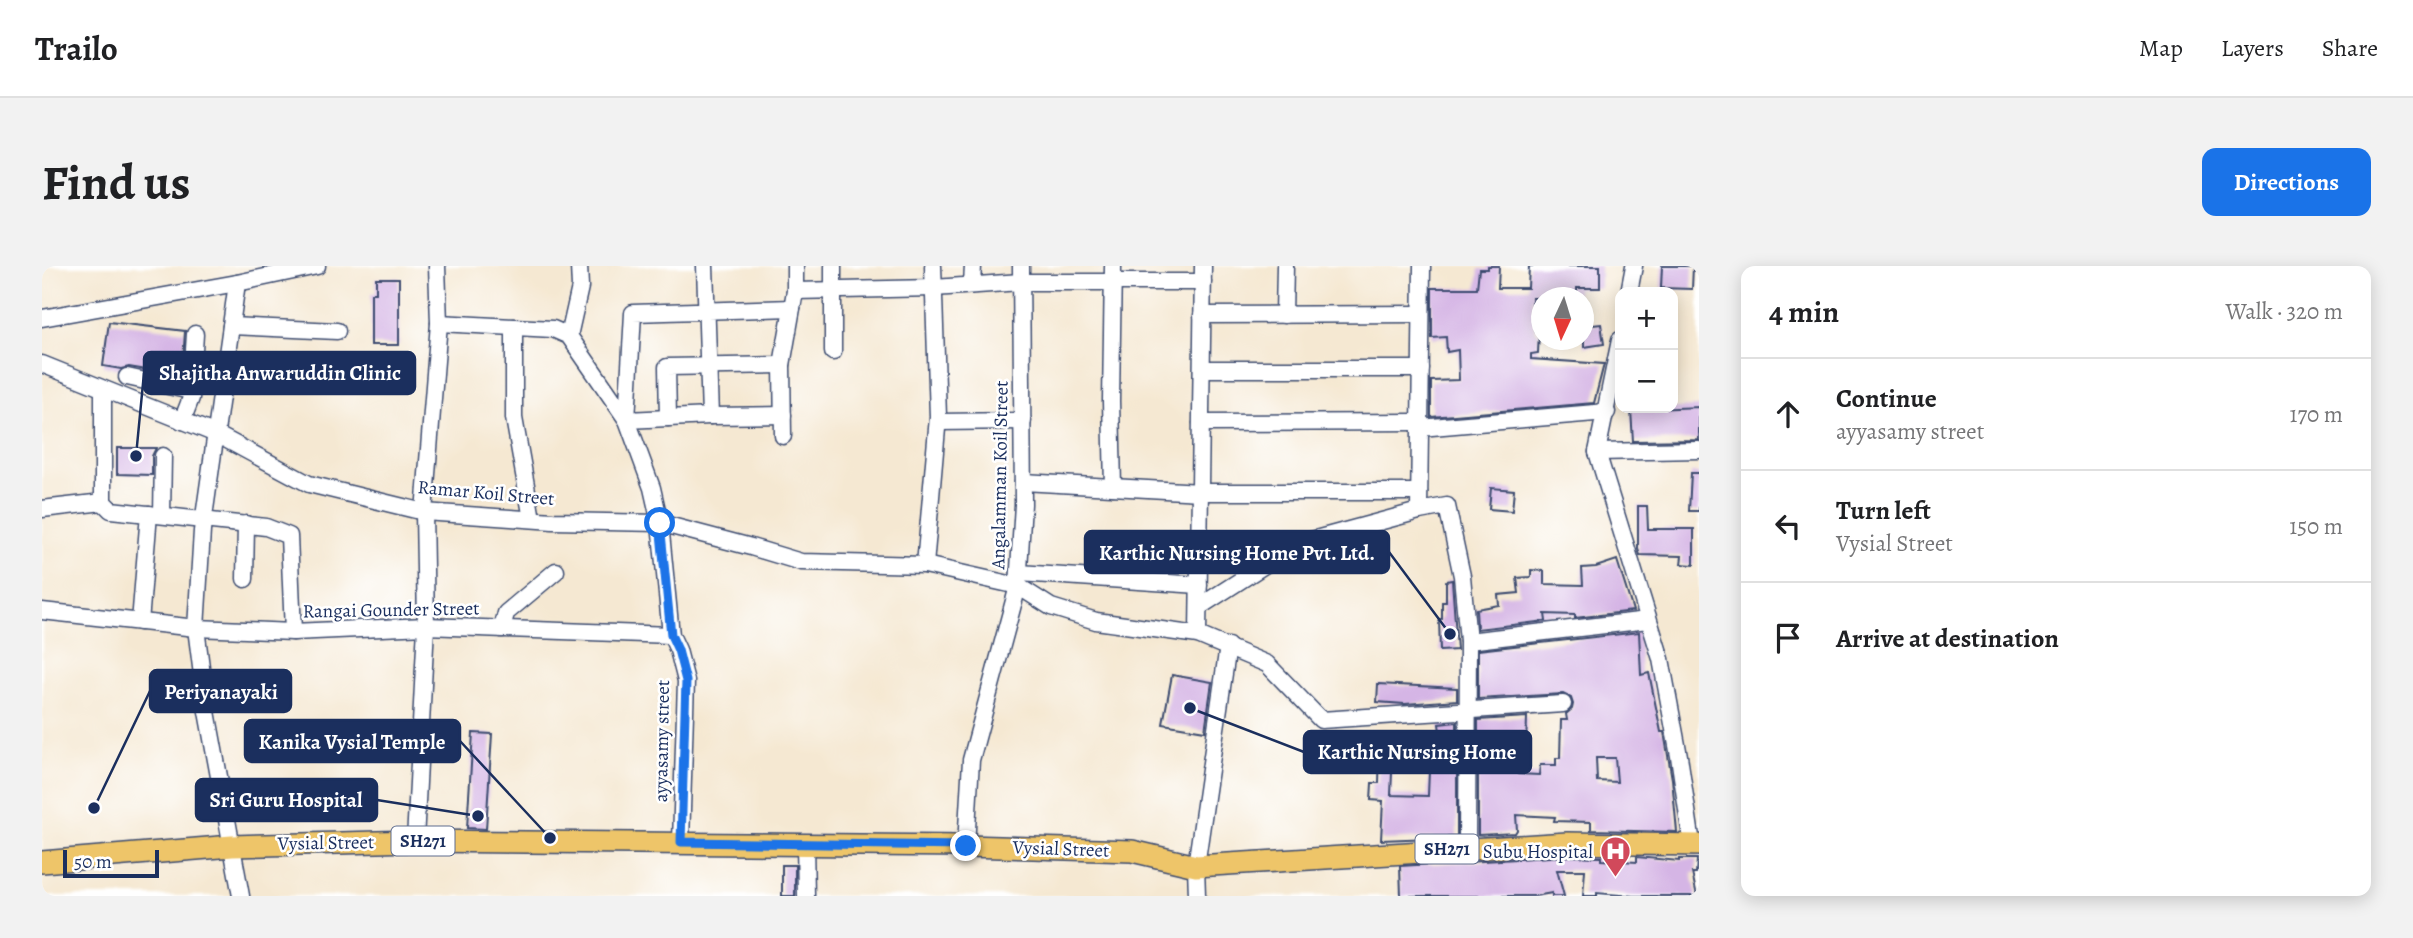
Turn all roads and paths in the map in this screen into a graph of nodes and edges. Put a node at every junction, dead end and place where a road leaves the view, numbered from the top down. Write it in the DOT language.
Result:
graph roads {
  1 [pos="317,266"];
  2 [pos="437,266"];
  3 [pos="579,266"];
  4 [pos="705,266"];
  5 [pos="795,266"];
  6 [pos="833,266"];
  7 [pos="933,266"];
  8 [pos="973,266"];
  9 [pos="1285,266"];
  10 [pos="1422,266"];
  11 [pos="1634,266"];
  12 [pos="265,271"];
  13 [pos="1021,274"];
  14 [pos="1113,274"];
  15 [pos="1203,274"];
  16 [pos="237,283"];
  17 [pos="972,285"];
  18 [pos="1630,287"];
  19 [pos="934,288"];
  20 [pos="833,290"];
  21 [pos="793,300"];
  22 [pos="706,312"];
  23 [pos="1421,314"];
  24 [pos="1202,315"];
  25 [pos="1284,315"];
  26 [pos="42,318"];
  27 [pos="439,323"];
  28 [pos="231,326"];
  29 [pos="514,327"];
  30 [pos="337,331"];
  31 [pos="195,334"];
  32 [pos="569,336"];
  33 [pos="1618,350"];
  34 [pos="833,352"];
  35 [pos="42,364"];
  36 [pos="782,365"];
  37 [pos="708,366"];
  38 [pos="1202,369"];
  39 [pos="1421,369"];
  40 [pos="127,377"];
  41 [pos="103,389"];
  42 [pos="191,391"];
  43 [pos="1607,412"];
  44 [pos="783,415"];
  45 [pos="710,416"];
  46 [pos="668,418"];
  47 [pos="627,420"];
  48 [pos="182,421"];
  49 [pos="1023,421"];
  50 [pos="938,422"];
  51 [pos="1201,424"];
  52 [pos="1420,425"];
  53 [pos="216,434"];
  54 [pos="783,436"];
  55 [pos="1699,450"];
  56 [pos="1597,452"];
  57 [pos="163,456"];
  58 [pos="1023,482"];
  59 [pos="1113,487"];
  60 [pos="1201,492"];
  61 [pos="1419,492"];
  62 [pos="103,502"];
  63 [pos="42,509"];
  64 [pos="1419,511"];
  65 [pos="424,512"];
  66 [pos="156,515"];
  67 [pos="204,519"];
  68 [pos="532,519"];
  69 [pos="660,523"];
  70 [pos="246,524"];
  71 [pos="925,565"];
  72 [pos="556,571"];
  73 [pos="245,579"];
  74 [pos="1019,579"];
  75 [pos="1199,585"];
  76 [pos="1199,607"];
  77 [pos="42,611"];
  78 [pos="1648,620"];
  79 [pos="140,622"];
  80 [pos="426,626"];
  81 [pos="196,628"];
  82 [pos="502,629"];
  83 [pos="293,632"];
  84 [pos="671,635"];
  85 [pos="1198,635"];
  86 [pos="1468,641"];
  87 [pos="1227,646"];
  88 [pos="1563,704"];
  89 [pos="1467,712"];
  90 [pos="415,841"];
  91 [pos="681,842"];
  92 [pos="805,844"];
  93 [pos="1695,844"];
  94 [pos="232,846"];
  95 [pos="966,846"];
  96 [pos="1467,847"];
  97 [pos="85,859"];
  98 [pos="42,862"];
  99 [pos="1196,866"];
  100 [pos="42,876"];
  101 [pos="242,896"];
  102 [pos="806,896"];
  103 [pos="1197,896"];
  1 -- 12 [label="street"];
  2 -- 27 [label="street"];
  3 -- 32 [label="street"];
  4 -- 22 [label="street"];
  5 -- 21 [label="street"];
  6 -- 20 [label="street"];
  7 -- 19 [label="street"];
  8 -- 17 [label="street"];
  9 -- 25 [label="street"];
  10 -- 23 [label="street"];
  11 -- 18 [label="street"];
  12 -- 16 [label="street"];
  13 -- 14 [label="street"];
  13 -- 17 [label="street"];
  13 -- 49 [label="street, Angalamman Koil Street"];
  14 -- 15 [label="street"];
  14 -- 59 [label="street"];
  15 -- 24 [label="street"];
  16 -- 26 [label="street"];
  16 -- 28 [label="street"];
  17 -- 19 [label="street"];
  19 -- 20 [label="street"];
  19 -- 50 [label="street"];
  20 -- 21 [label="street"];
  20 -- 34 [label="street"];
  21 -- 22 [label="street"];
  21 -- 36 [label="street"];
  22 -- 37 [label="street"];
  22 -- 47 [label="street"];
  23 -- 25 [label="street"];
  23 -- 39 [label="street"];
  24 -- 25 [label="street"];
  24 -- 38 [label="street"];
  27 -- 29 [label="street"];
  27 -- 65 [label="street"];
  28 -- 30 [label="street"];
  28 -- 53 [label="street"];
  29 -- 32 [label="street"];
  29 -- 68 [label="street"];
  31 -- 42 [label="street"];
  32 -- 47 [label="street, ayyasamy street"];
  33 -- 43 [label="street"];
  35 -- 41 [label="street, Ramar Koil Street"];
  36 -- 37 [label="street"];
  36 -- 44 [label="street"];
  37 -- 45 [label="street"];
  37 -- 46 [label="street"];
  38 -- 39 [label="street"];
  38 -- 51 [label="street"];
  39 -- 52 [label="street"];
  40 -- 42 [label="street"];
  41 -- 48 [label="street, Ramar Koil Street"];
  41 -- 62 [label="street"];
  42 -- 48 [label="street"];
  43 -- 52 [label="street"];
  43 -- 56 [label="street"];
  44 -- 45 [label="street"];
  44 -- 54 [label="street"];
  45 -- 46 [label="street"];
  46 -- 47 [label="street"];
  47 -- 69 [label="street, ayyasamy street"];
  48 -- 53 [label="street, Ramar Koil Street"];
  49 -- 50 [label="street"];
  49 -- 58 [label="street, Angalamman Koil Street"];
  50 -- 71 [label="street"];
  51 -- 52 [label="street"];
  51 -- 60 [label="street"];
  52 -- 61 [label="street"];
  53 -- 65 [label="street, Ramar Koil Street"];
  53 -- 67 [label="street"];
  55 -- 56 [label="street"];
  56 -- 78 [label="street"];
  57 -- 66 [label="street"];
  58 -- 59 [label="street"];
  58 -- 74 [label="street, Angalamman Koil Street"];
  59 -- 60 [label="street"];
  60 -- 61 [label="street"];
  60 -- 75 [label="street"];
  61 -- 64 [label="street"];
  62 -- 63 [label="street"];
  62 -- 66 [label="street"];
  64 -- 76 [label="street"];
  64 -- 86 [label="street"];
  65 -- 68 [label="street, Ramar Koil Street"];
  65 -- 80 [label="street"];
  66 -- 67 [label="street"];
  66 -- 79 [label="street"];
  67 -- 70 [label="street"];
  67 -- 81 [label="street"];
  68 -- 69 [label="street, Ramar Koil Street"];
  69 -- 71 [label="street, Ramar Koil Street"];
  69 -- 84 [label="street, ayyasamy street"];
  70 -- 73 [label="street"];
  70 -- 83 [label="street"];
  71 -- 74 [label="street, Ramar Koil Street"];
  72 -- 82 [label="street"];
  74 -- 75 [label="street"];
  74 -- 85 [label="street"];
  74 -- 95 [label="street, Angalamman Koil Street"];
  75 -- 76 [label="street"];
  76 -- 85 [label="street"];
  77 -- 79 [label="street, Rangai Gounder Street"];
  78 -- 86 [label="street"];
  78 -- 93 [label="street"];
  79 -- 81 [label="street, Rangai Gounder Street"];
  80 -- 82 [label="street, Rangai Gounder Street"];
  80 -- 83 [label="street, Rangai Gounder Street"];
  80 -- 90 [label="street"];
  81 -- 83 [label="street, Rangai Gounder Street"];
  81 -- 94 [label="street"];
  82 -- 84 [label="street, Rangai Gounder Street"];
  84 -- 91 [label="street, ayyasamy street"];
  85 -- 87 [label="street"];
  86 -- 89 [label="street"];
  87 -- 89 [label="street"];
  87 -- 99 [label="street"];
  88 -- 89 [label="street"];
  89 -- 96 [label="street"];
  90 -- 91 [label="main road, Vysial Street / SH271"];
  90 -- 94 [label="main road, Vysial Street / SH271"];
  91 -- 92 [label="main road, Vysial Street / SH271"];
  92 -- 95 [label="main road, Vysial Street / SH271"];
  92 -- 102 [label="street"];
  93 -- 96 [label="main road, Vysial Street / SH271"];
  94 -- 97 [label="main road, Vysial Street / SH271"];
  94 -- 101 [label="street"];
  95 -- 99 [label="main road, Vysial Street / SH271"];
  96 -- 99 [label="main road, Vysial Street / SH271"];
  97 -- 98 [label="main road, Vysial Street / SH271"];
  97 -- 100 [label="main road, Vysial Street / SH271"];
  99 -- 103 [label="street"];
}
